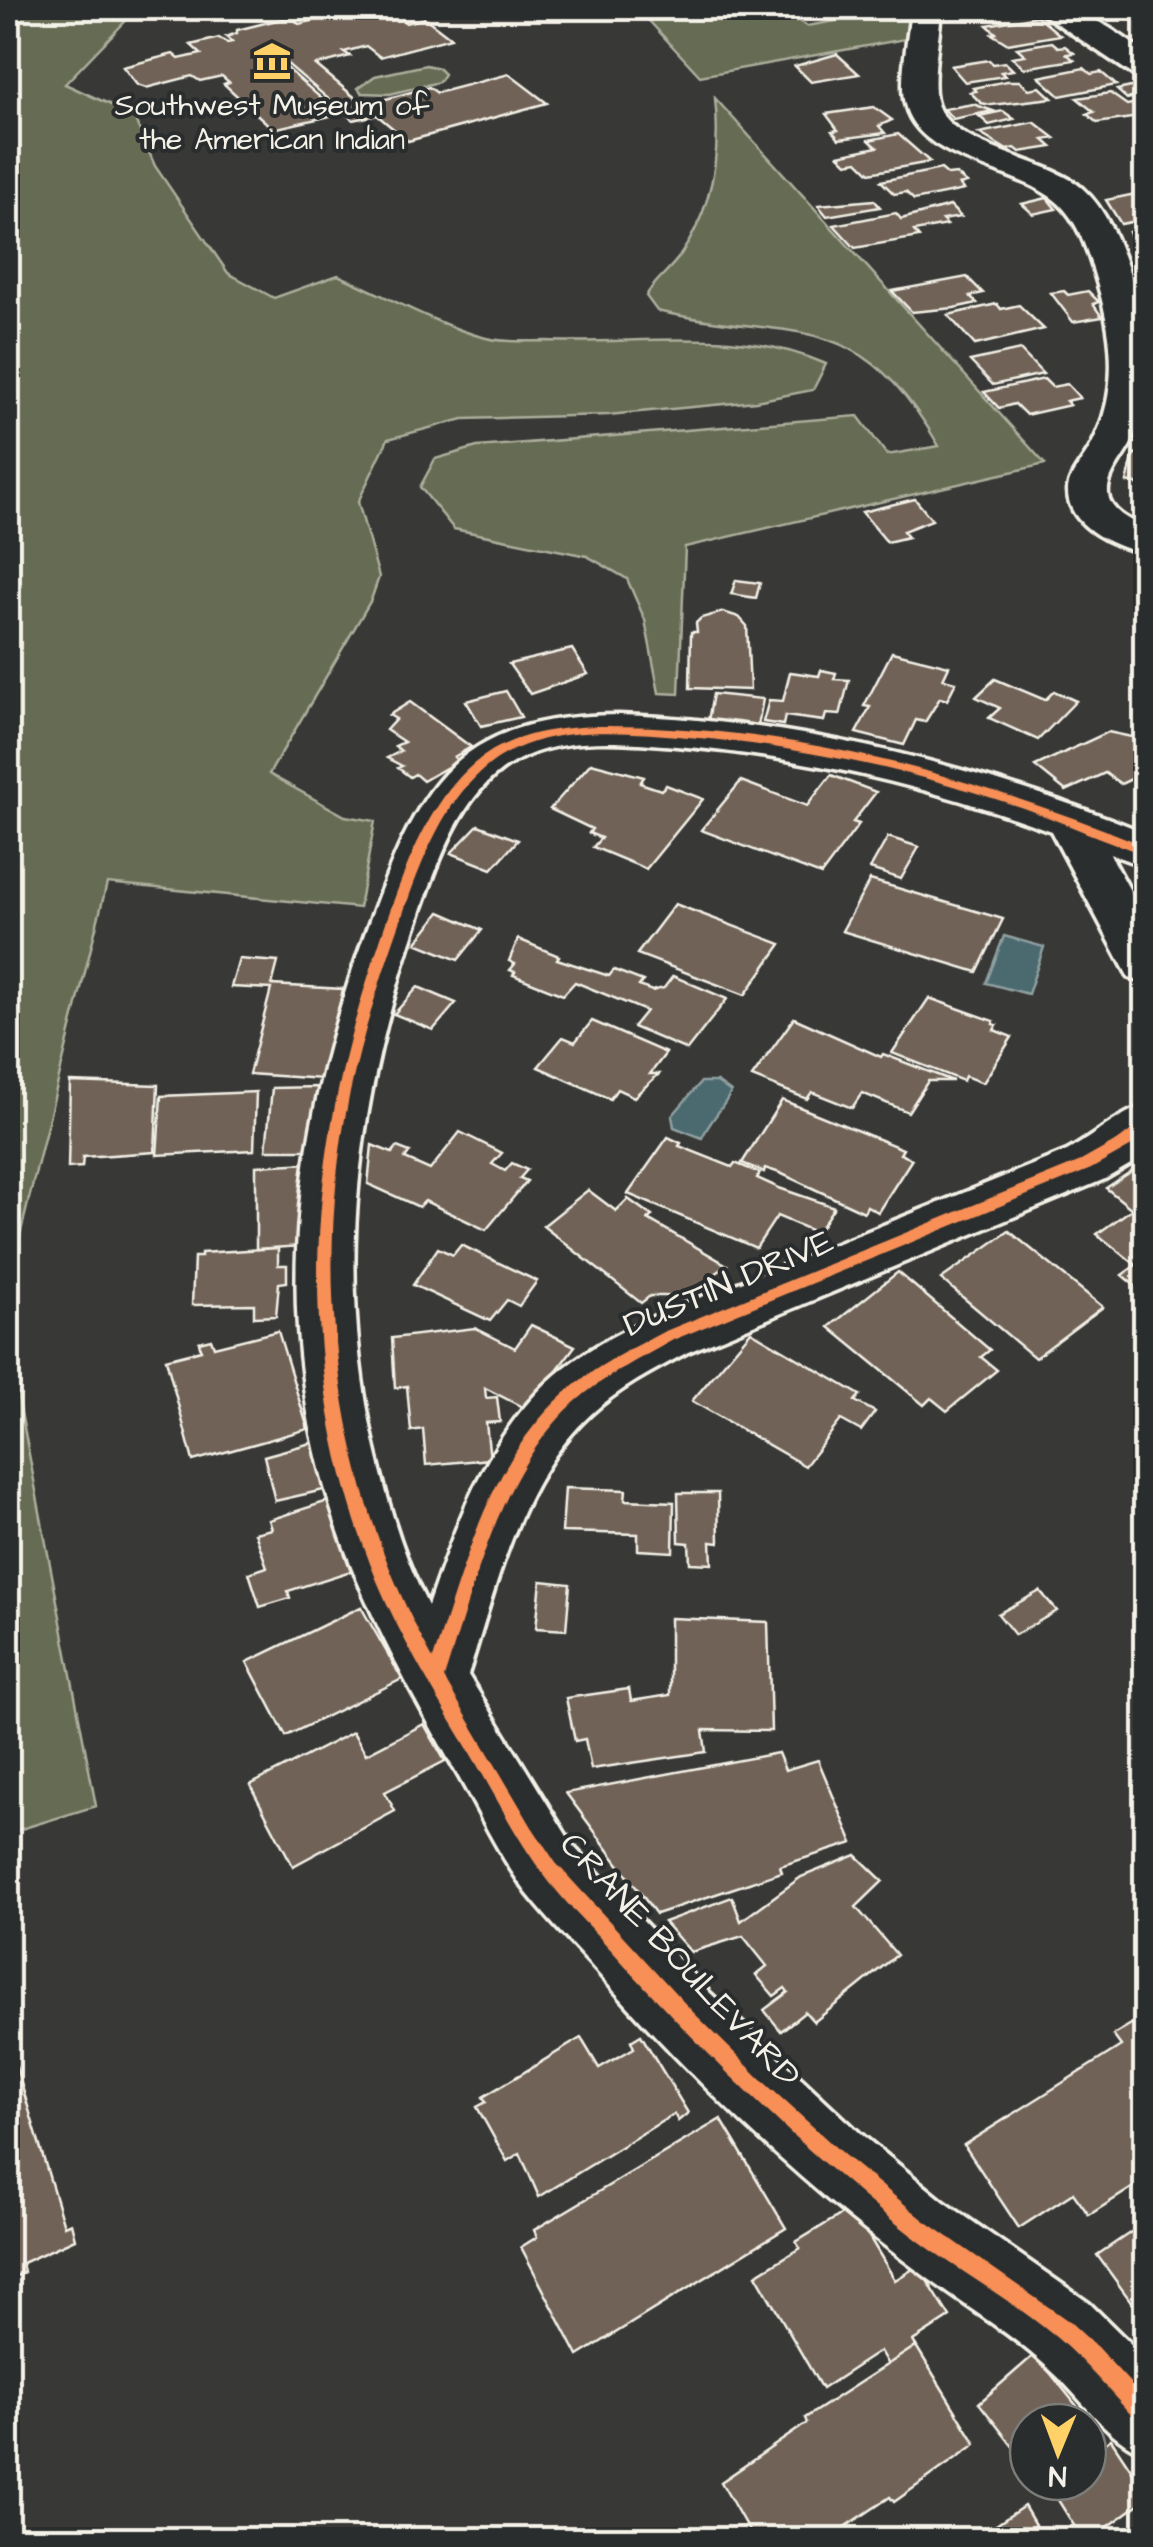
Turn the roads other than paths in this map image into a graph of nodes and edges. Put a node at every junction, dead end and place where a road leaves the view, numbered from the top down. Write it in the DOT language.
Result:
graph roads {
  1 [pos="926,8"];
  2 [pos="1048,8"];
  3 [pos="1146,68"];
  4 [pos="1146,542"];
  5 [pos="1068,817"];
  6 [pos="1146,851"];
  7 [pos="1146,966"];
  8 [pos="1146,1124"];
  9 [pos="435,1679"];
  10 [pos="1146,2416"];
  1 -- 4 [label="street"];
  2 -- 3 [label="street"];
  5 -- 6 [label="street, CRANE BOULEVARD"];
  5 -- 7 [label="street"];
  5 -- 9 [label="street, CRANE BOULEVARD"];
  8 -- 9 [label="street, DUSTIN DRIVE"];
  9 -- 10 [label="street, CRANE BOULEVARD"];
}
